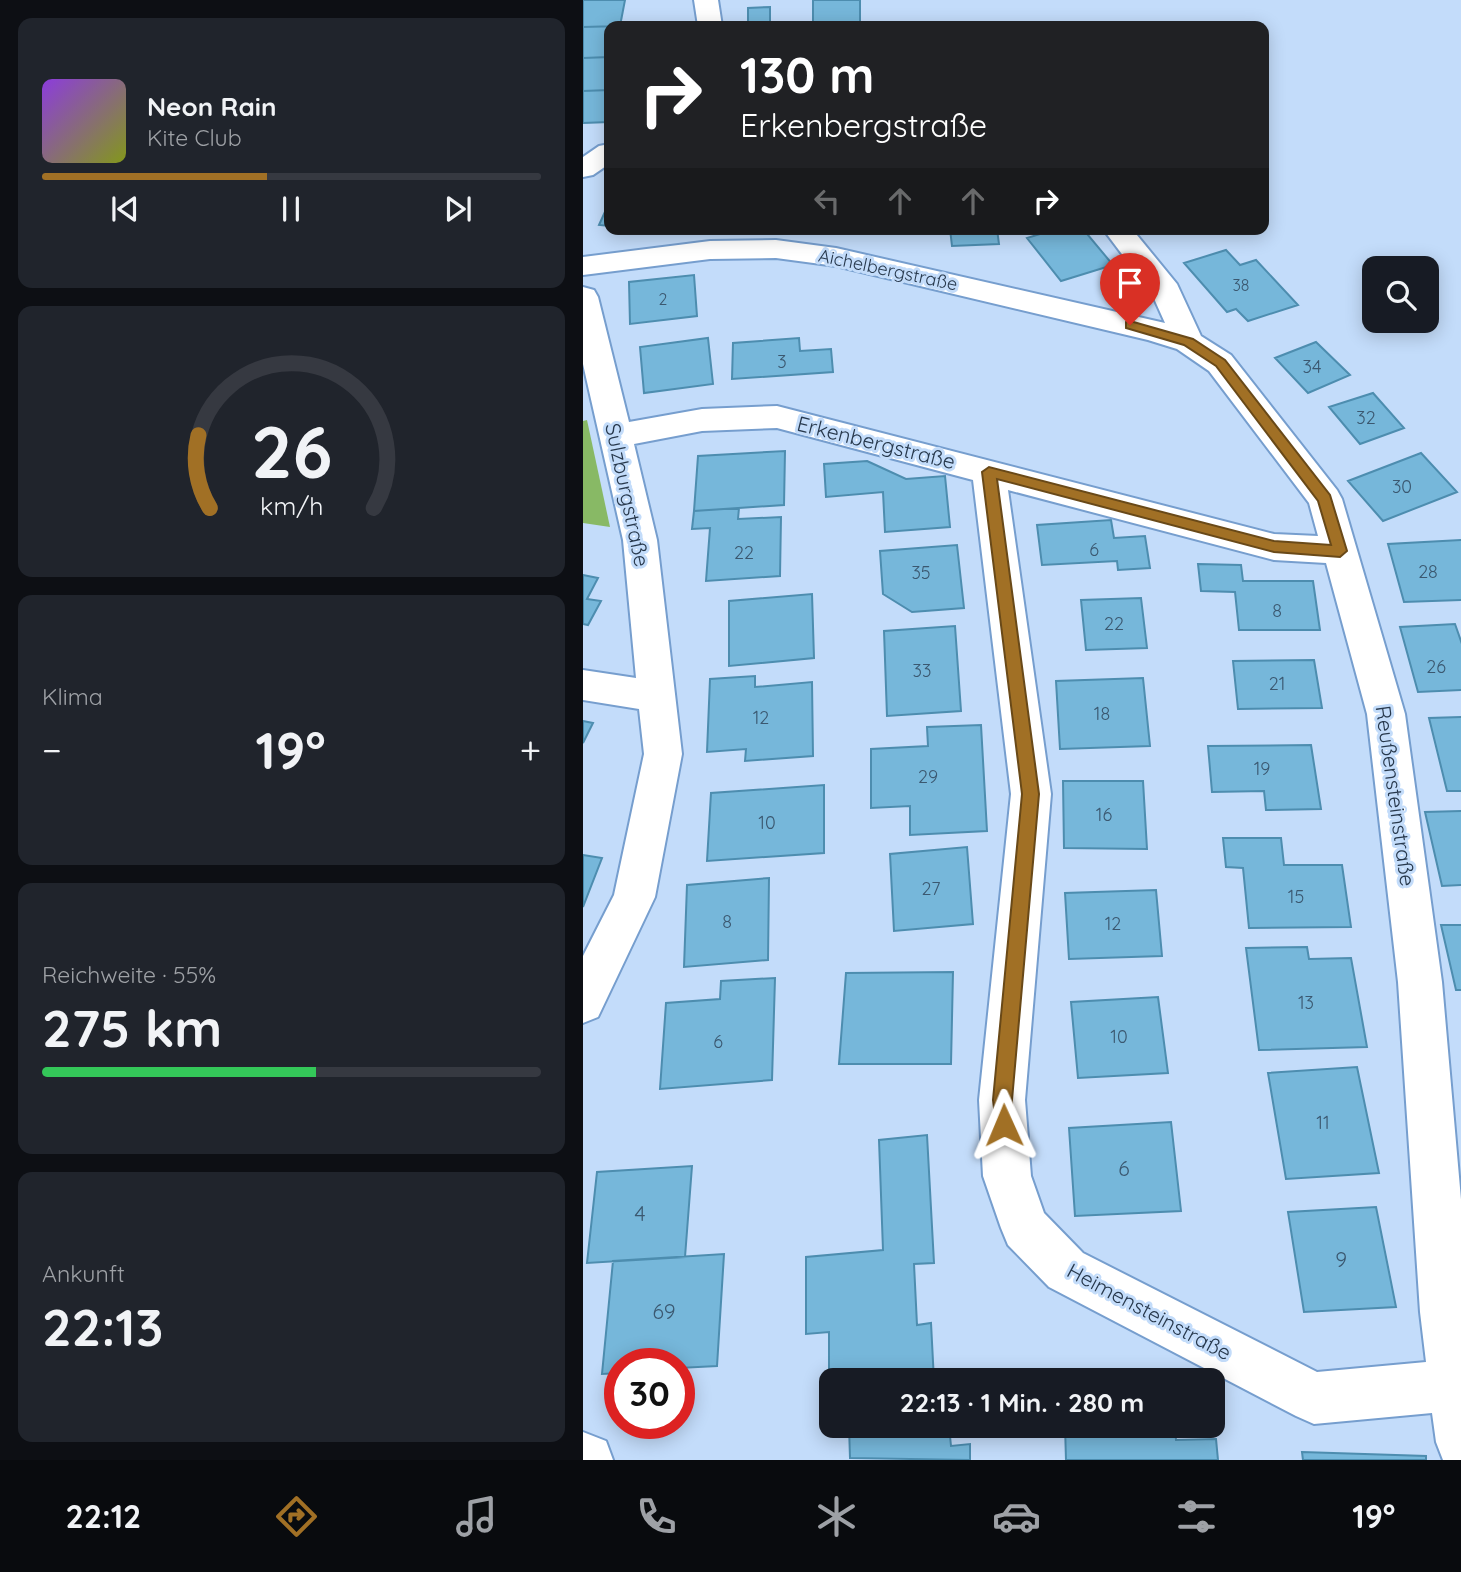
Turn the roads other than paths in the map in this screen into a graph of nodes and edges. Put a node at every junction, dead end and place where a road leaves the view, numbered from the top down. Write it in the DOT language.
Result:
graph roads {
  1 [pos="705,0"];
  2 [pos="709,21"];
  3 [pos="604,155"];
  4 [pos="583,169"];
  5 [pos="1122,235"];
  6 [pos="583,266"];
  7 [pos="583,297"];
  8 [pos="1188,342"];
  9 [pos="614,436"];
  10 [pos="989,472"];
  11 [pos="1340,551"];
  12 [pos="583,685"];
  13 [pos="656,696"];
  14 [pos="583,1001"];
  15 [pos="1454,1385"];
  16 [pos="1461,1442"];
  1 -- 2 [label="street"];
  3 -- 4 [label="street"];
  5 -- 8 [label="street"];
  6 -- 8 [label="street, Aichelbergstraße"];
  7 -- 9 [label="street, Sulzburgstraße"];
  8 -- 11 [label="street, Reußensteinstraße"];
  9 -- 10 [label="street, Erkenbergstraße"];
  9 -- 13 [label="street, Sulzburgstraße"];
  10 -- 11 [label="street, Erkenbergstraße"];
  10 -- 15 [label="street, Heimensteinstraße"];
  11 -- 15 [label="street, Reußensteinstraße"];
  12 -- 13 [label="street"];
  13 -- 14 [label="street, Sulzburgstraße"];
  15 -- 16 [label="street, Reußensteinstraße"];
}
